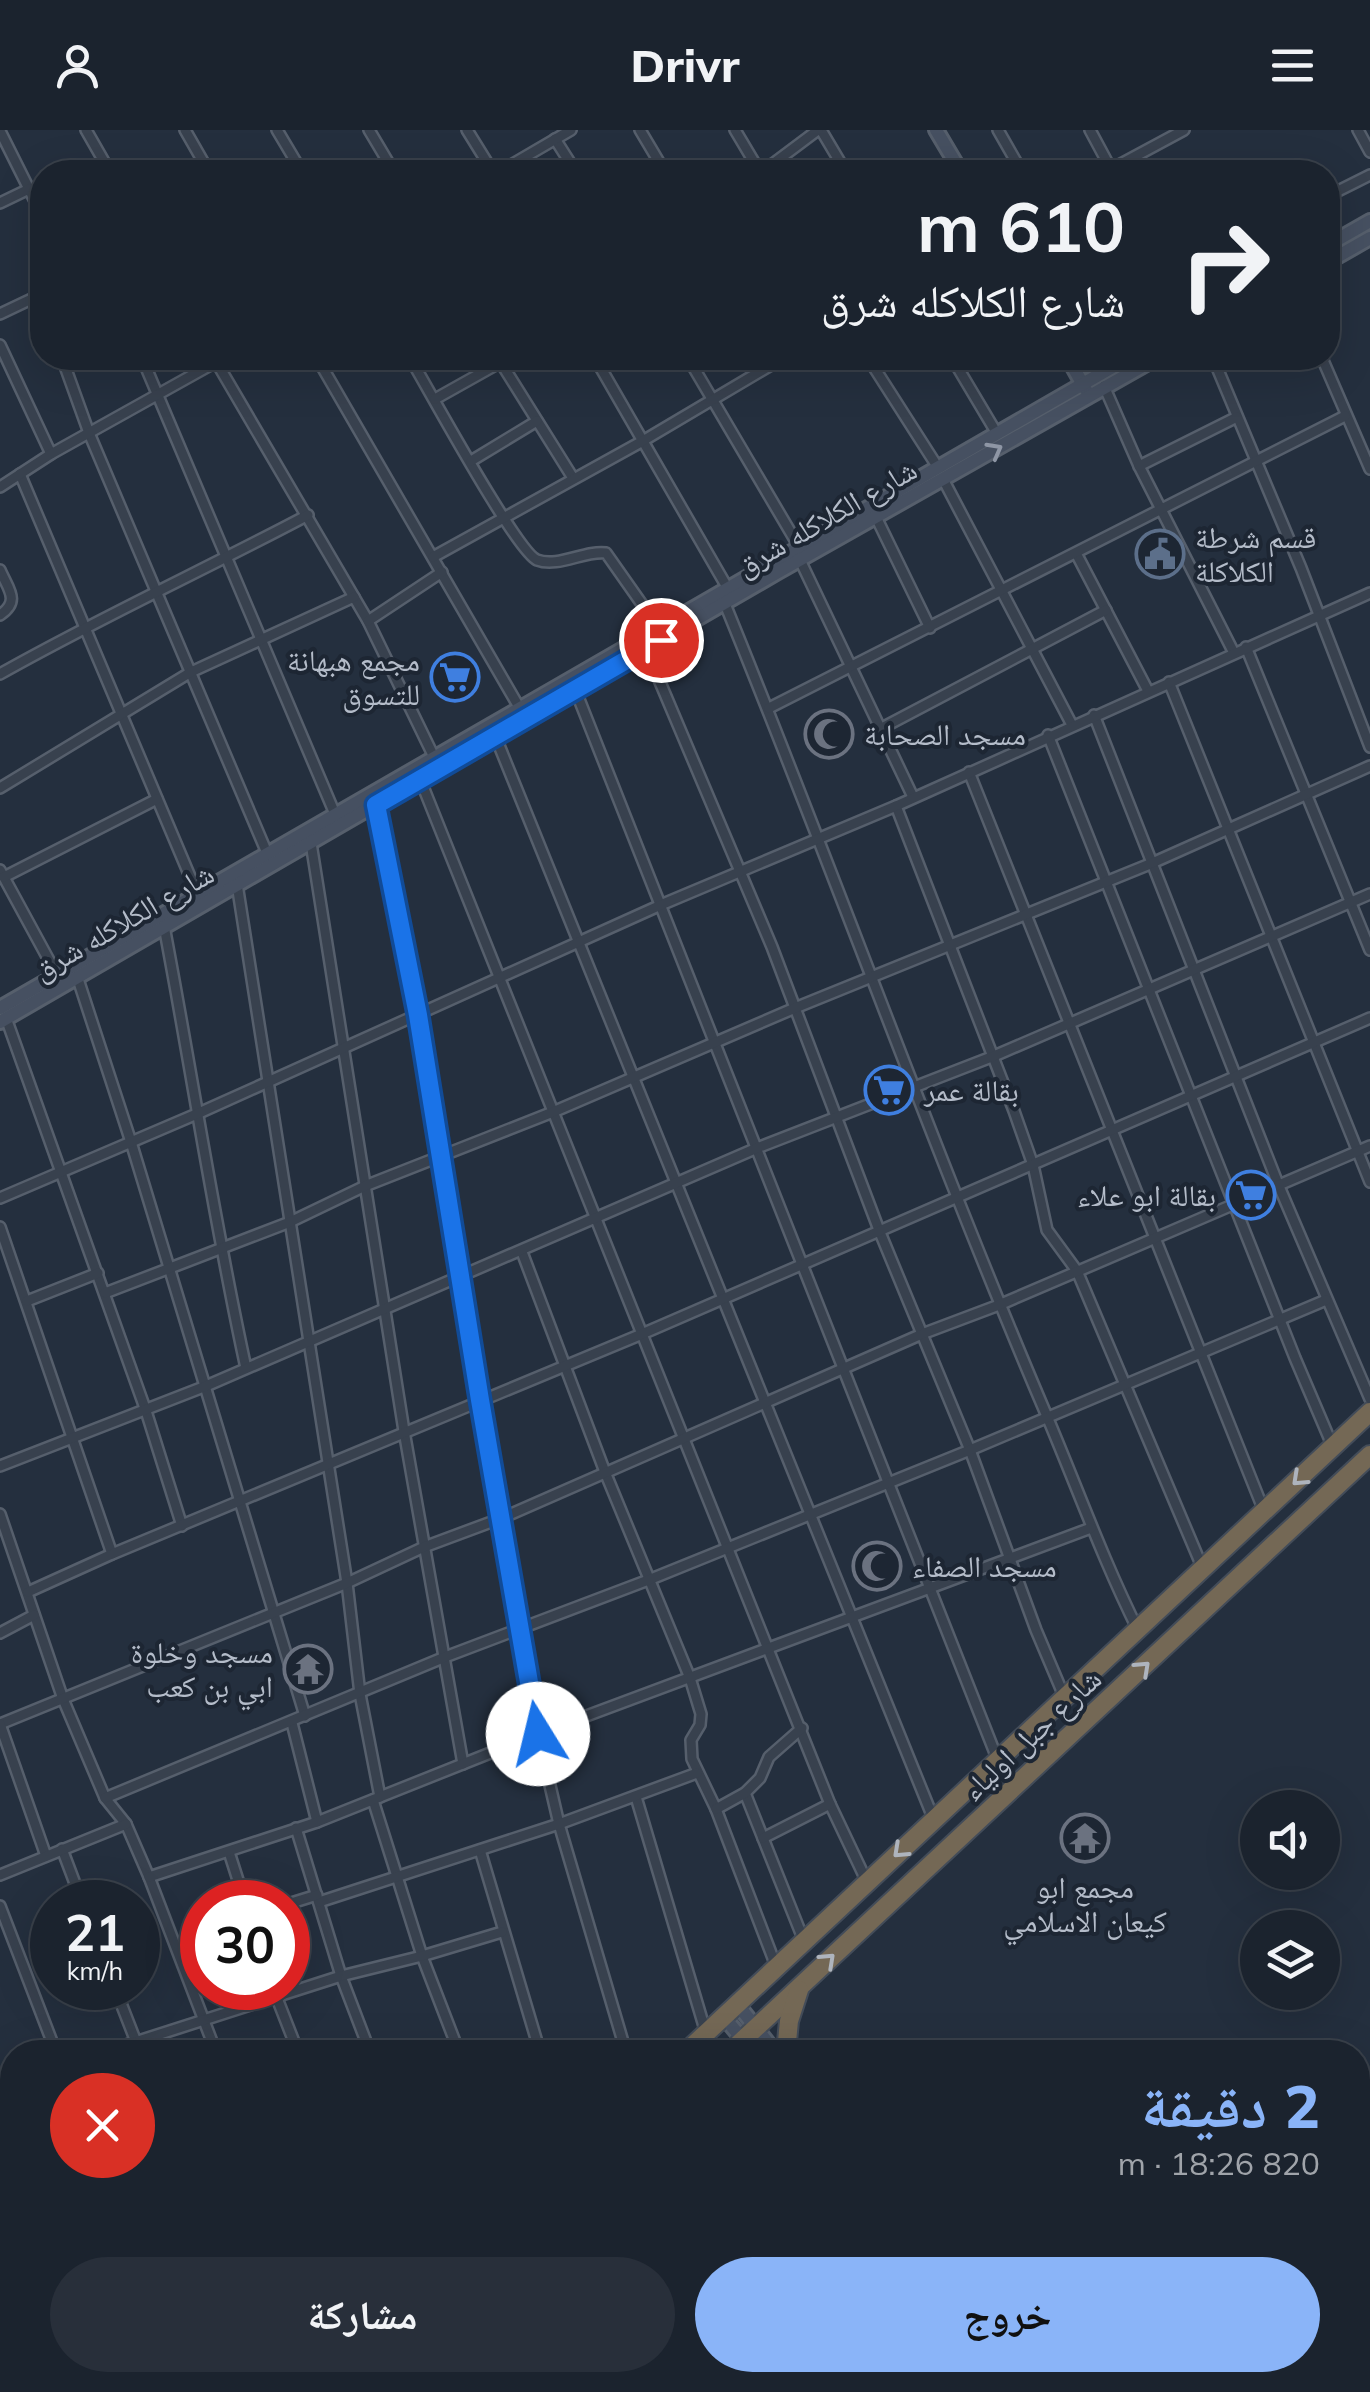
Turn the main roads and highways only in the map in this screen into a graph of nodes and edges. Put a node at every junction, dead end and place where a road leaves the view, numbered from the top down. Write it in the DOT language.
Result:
graph roads {
  1 [pos="1370,1412"];
  2 [pos="1370,1455"];
  3 [pos="1188,1583"];
  4 [pos="1208,1608"];
  5 [pos="800,1986"];
  6 [pos="699,2040"];
  7 [pos="749,2040"];
  8 [pos="787,2040"];
  1 -- 3 [label="highway, شارع جبل اولياء, one-way"];
  2 -- 4 [label="highway, شارع جبل اولياء"];
  3 -- 4 [label="highway"];
  3 -- 6 [label="highway, شارع جبل اولياء, one-way"];
  5 -- 4 [label="highway, شارع جبل اولياء, one-way"];
  5 -- 7 [label="highway, شارع جبل اولياء"];
  5 -- 8 [label="highway"];
}
